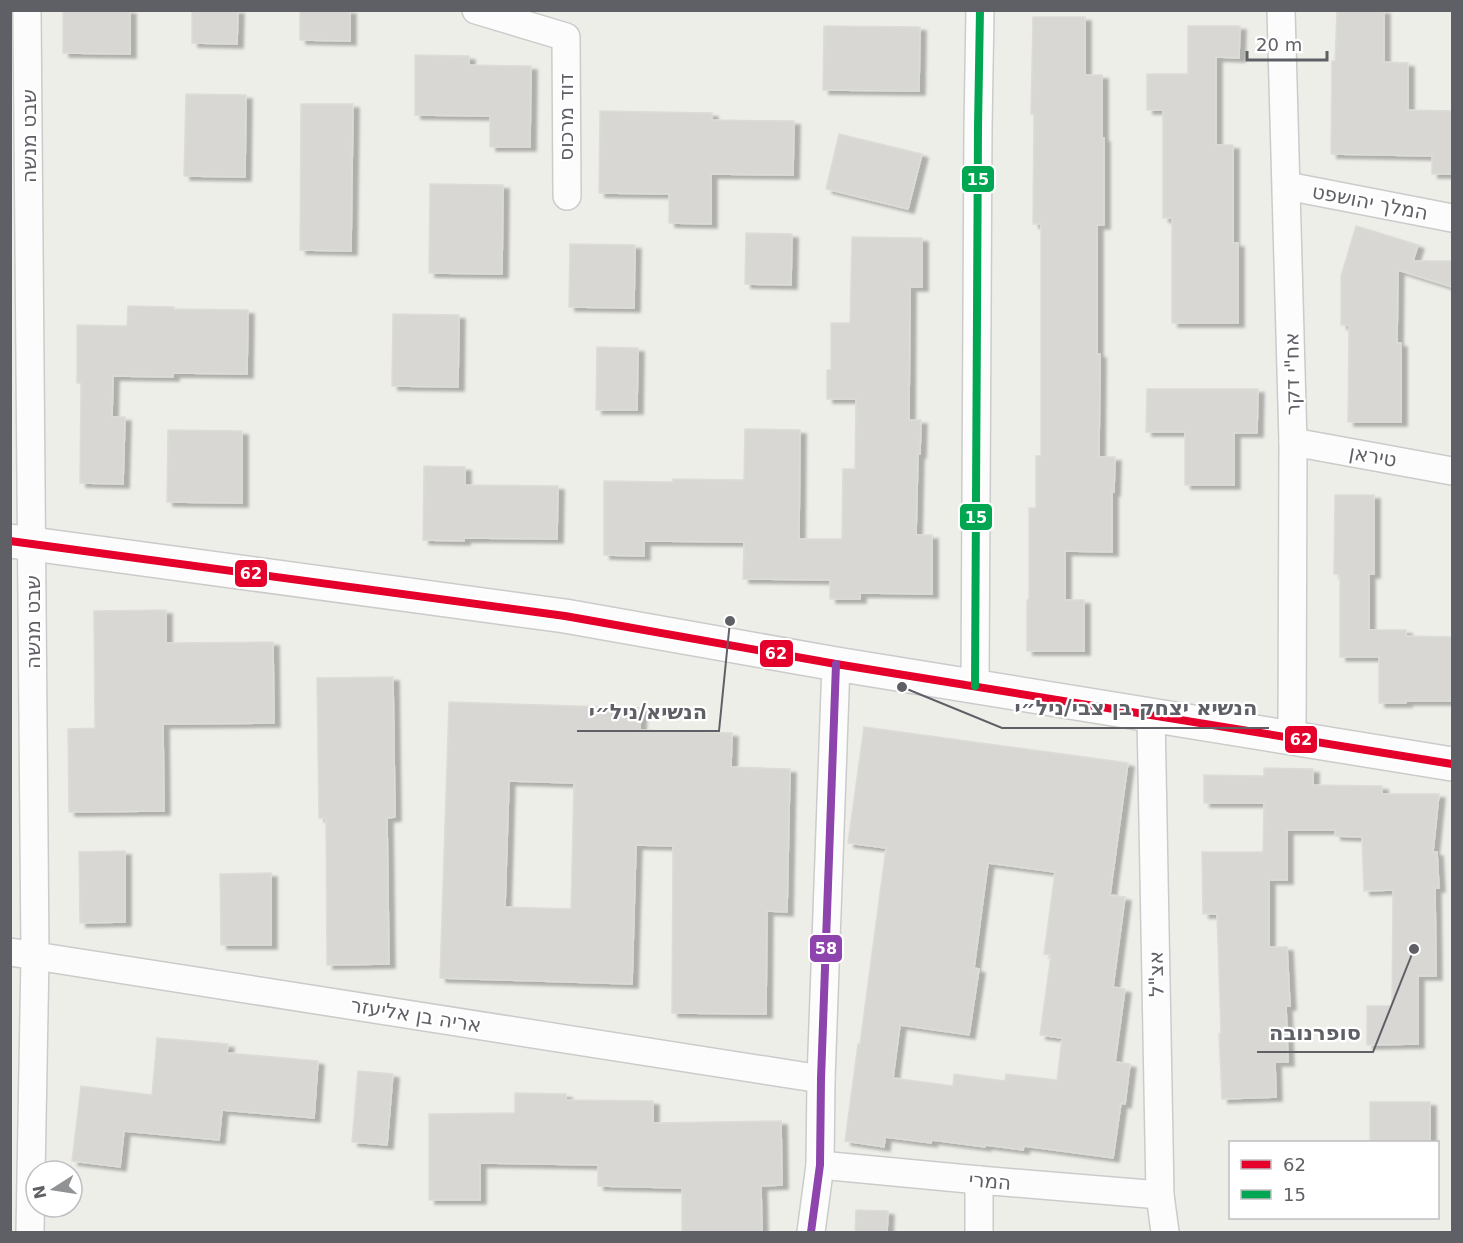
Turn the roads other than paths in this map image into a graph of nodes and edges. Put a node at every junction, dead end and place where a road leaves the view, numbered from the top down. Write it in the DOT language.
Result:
graph roads {
  1 [pos="27,10"];
  2 [pos="476,10"];
  3 [pos="980,10"];
  4 [pos="1281,10"];
  5 [pos="1287,186"];
  6 [pos="567,196"];
  7 [pos="1452,218"];
  8 [pos="1293,442"];
  9 [pos="1452,471"];
  10 [pos="21,542"];
  11 [pos="836,664"];
  12 [pos="975,686"];
  13 [pos="1151,715"];
  14 [pos="1292,737"];
  15 [pos="1452,764"];
  16 [pos="23,954"];
  17 [pos="822,1078"];
  18 [pos="820,1165"];
  19 [pos="979,1180"];
  20 [pos="1160,1194"];
  21 [pos="30,1233"];
  22 [pos="811,1233"];
  23 [pos="979,1233"];
  24 [pos="1165,1233"];
  1 -- 10 [label="street, שבט מנשה"];
  2 -- 6 [label="street, דוד מרכוס"];
  3 -- 12 [label="street"];
  4 -- 5 [label="street, אח\"י דקר"];
  5 -- 7 [label="street, המלך יהושפט"];
  5 -- 8 [label="street, אח\"י דקר"];
  8 -- 9 [label="street, טיראן"];
  8 -- 14 [label="street, אח\"י דקר"];
  10 -- 11 [label="street"];
  10 -- 16 [label="street, שבט מנשה"];
  11 -- 12 [label="street"];
  11 -- 17 [label="street"];
  12 -- 13 [label="street"];
  13 -- 14 [label="street"];
  13 -- 20 [label="street, אצ\"ל"];
  14 -- 15 [label="street"];
  16 -- 17 [label="street, אריה בן אליעזר"];
  16 -- 21 [label="street, שבט מנשה"];
  17 -- 18 [label="street"];
  18 -- 19 [label="street, המרי"];
  18 -- 22 [label="street"];
  19 -- 20 [label="street, המרי"];
  19 -- 23 [label="street"];
  20 -- 24 [label="street, אצ\"ל"];
}
